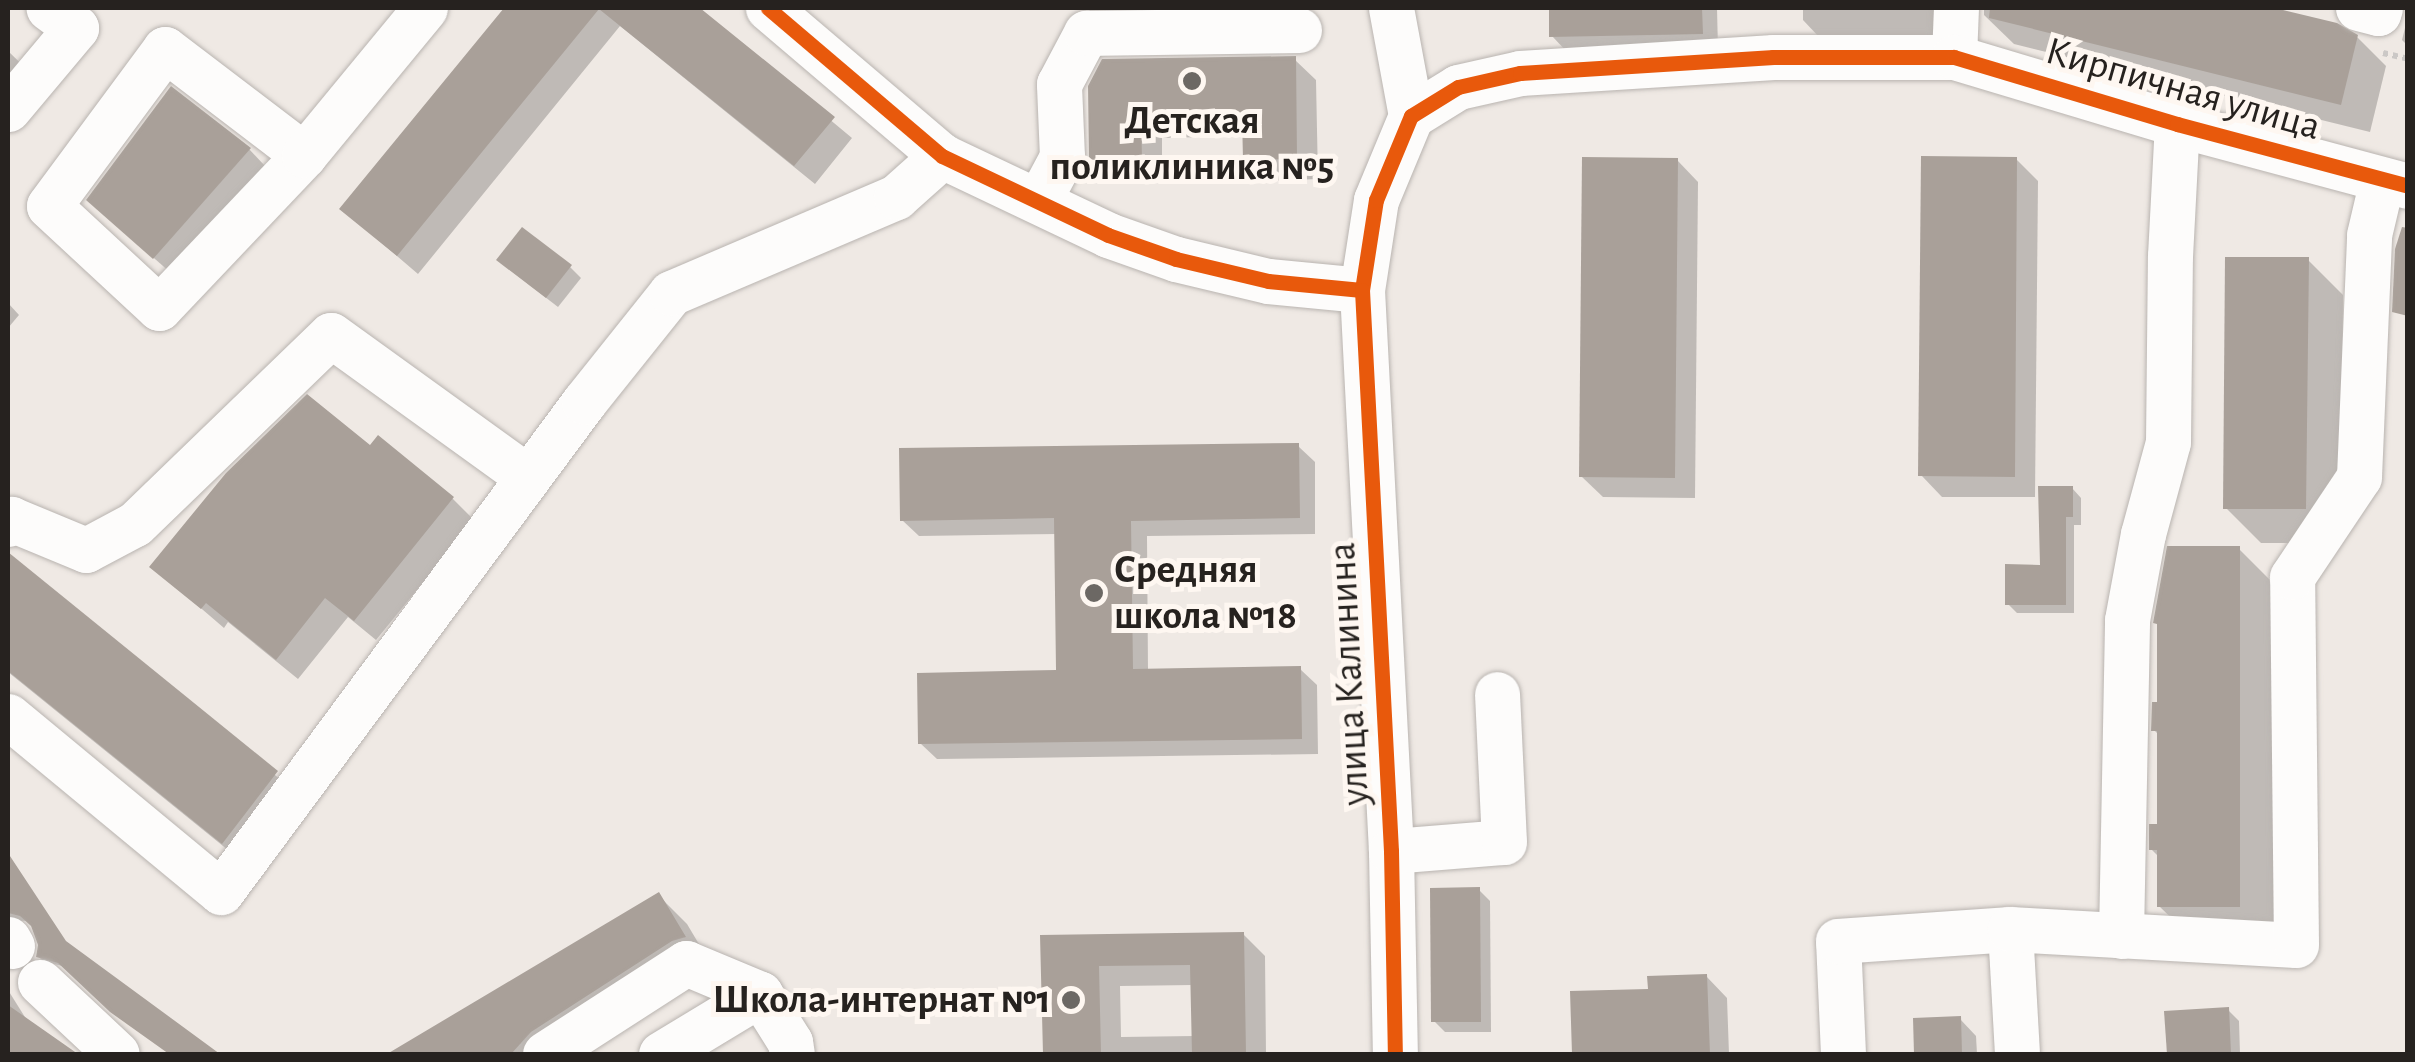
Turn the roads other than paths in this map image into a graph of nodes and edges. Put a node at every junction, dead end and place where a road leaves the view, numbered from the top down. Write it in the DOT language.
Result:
graph roads {
  1 [pos="48,8"];
  2 [pos="425,8"];
  3 [pos="768,8"];
  4 [pos="1391,8"];
  5 [pos="1956,8"];
  6 [pos="2358,8"];
  7 [pos="2380,8"];
  8 [pos="1299,30"];
  9 [pos="1954,56"];
  10 [pos="8,109"];
  11 [pos="1411,116"];
  12 [pos="2177,124"];
  13 [pos="304,155"];
  14 [pos="942,156"];
  15 [pos="2395,183"];
  16 [pos="1039,200"];
  17 [pos="1362,290"];
  18 [pos="528,477"];
  19 [pos="8,524"];
  20 [pos="1496,694"];
  21 [pos="8,716"];
  22 [pos="1391,851"];
  23 [pos="2010,929"];
  24 [pos="2121,936"];
  25 [pos="40,982"];
  26 [pos="760,994"];
  27 [pos="117,1054"];
  28 [pos="545,1054"];
  29 [pos="661,1054"];
  30 [pos="792,1054"];
  31 [pos="1394,1054"];
  32 [pos="1843,1054"];
  33 [pos="2017,1054"];
  1 -- 10 [label="street"];
  2 -- 13 [label="street"];
  3 -- 14 [label="street"];
  4 -- 11 [label="street"];
  5 -- 9 [label="street"];
  6 -- 7 [label="street"];
  8 -- 16 [label="street"];
  9 -- 11 [label="street, Кирпичная улица"];
  9 -- 12 [label="street, Кирпичная улица"];
  11 -- 17 [label="street, улица Калинина"];
  12 -- 15 [label="street, Кирпичная улица"];
  12 -- 24 [label="street"];
  13 -- 13 [label="street"];
  14 -- 16 [label="street"];
  14 -- 18 [label="street"];
  15 -- 24 [label="street"];
  16 -- 17 [label="street"];
  17 -- 22 [label="street, улица Калинина"];
  18 -- 19 [label="street"];
  18 -- 21 [label="street"];
  20 -- 22 [label="street"];
  22 -- 31 [label="street, улица Калинина"];
  23 -- 24 [label="street"];
  23 -- 32 [label="street"];
  23 -- 33 [label="street"];
  25 -- 27 [label="street"];
  26 -- 28 [label="street"];
  26 -- 29 [label="street"];
  26 -- 30 [label="street"];
}
